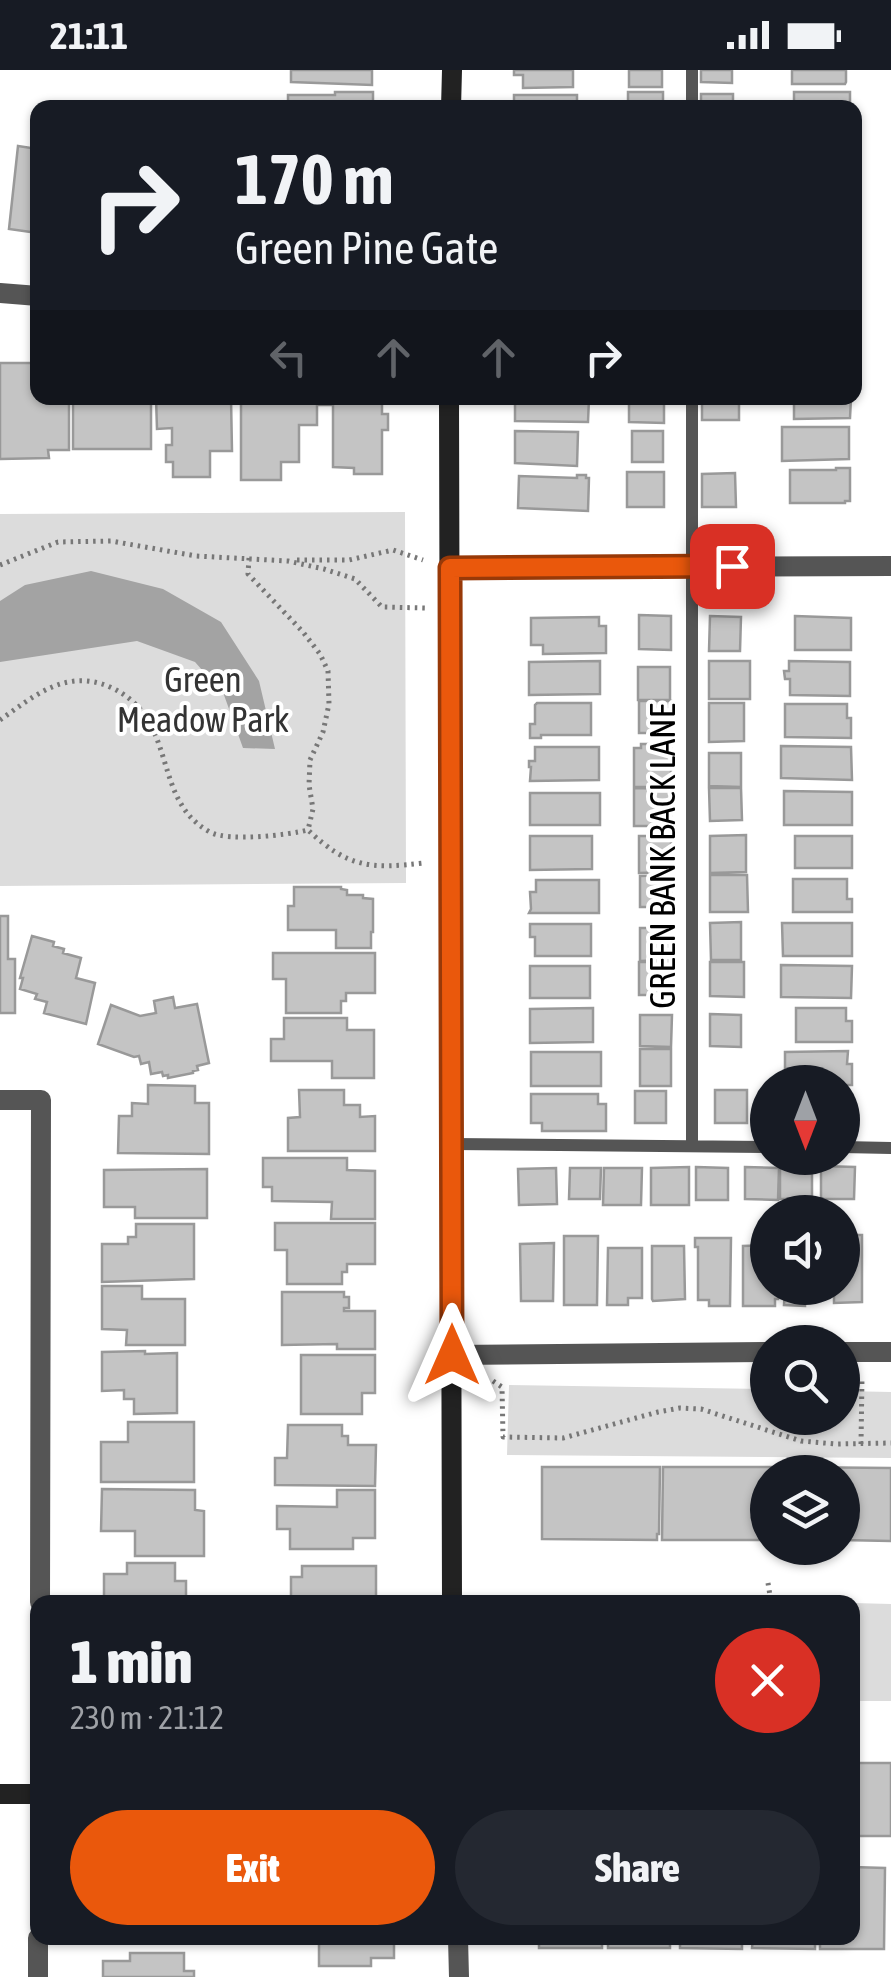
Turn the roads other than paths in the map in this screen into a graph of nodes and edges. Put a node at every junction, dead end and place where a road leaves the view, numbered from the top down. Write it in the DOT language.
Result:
graph roads {
  1 [pos="452,70"];
  2 [pos="692,70"];
  3 [pos="451,100"];
  4 [pos="692,100"];
  5 [pos="0,294"];
  6 [pos="30,296"];
  7 [pos="449,405"];
  8 [pos="692,405"];
  9 [pos="692,566"];
  10 [pos="891,566"];
  11 [pos="450,568"];
  12 [pos="0,1100"];
  13 [pos="452,1144"];
  14 [pos="692,1146"];
  15 [pos="750,1147"];
  16 [pos="860,1148"];
  17 [pos="891,1148"];
  18 [pos="750,1352"];
  19 [pos="860,1352"];
  20 [pos="891,1352"];
  21 [pos="452,1355"];
  22 [pos="40,1595"];
  23 [pos="452,1595"];
  24 [pos="0,1794"];
  25 [pos="30,1794"];
  26 [pos="38,1945"];
  27 [pos="458,1945"];
  28 [pos="38,1977"];
  29 [pos="458,1977"];
  1 -- 3 [label="street"];
  2 -- 4 [label="lane"];
  5 -- 6 [label="street"];
  7 -- 11 [label="street"];
  8 -- 9 [label="lane, GREEN BANK BACK LANE"];
  9 -- 10 [label="street"];
  9 -- 11 [label="street"];
  9 -- 14 [label="lane, GREEN BANK BACK LANE"];
  11 -- 13 [label="street"];
  12 -- 22 [label="street"];
  13 -- 14 [label="lane"];
  13 -- 21 [label="street"];
  14 -- 15 [label="lane"];
  16 -- 17 [label="lane"];
  18 -- 21 [label="street"];
  19 -- 20 [label="street"];
  21 -- 23 [label="street"];
  24 -- 25 [label="street"];
  26 -- 28 [label="street"];
  27 -- 29 [label="street"];
}
